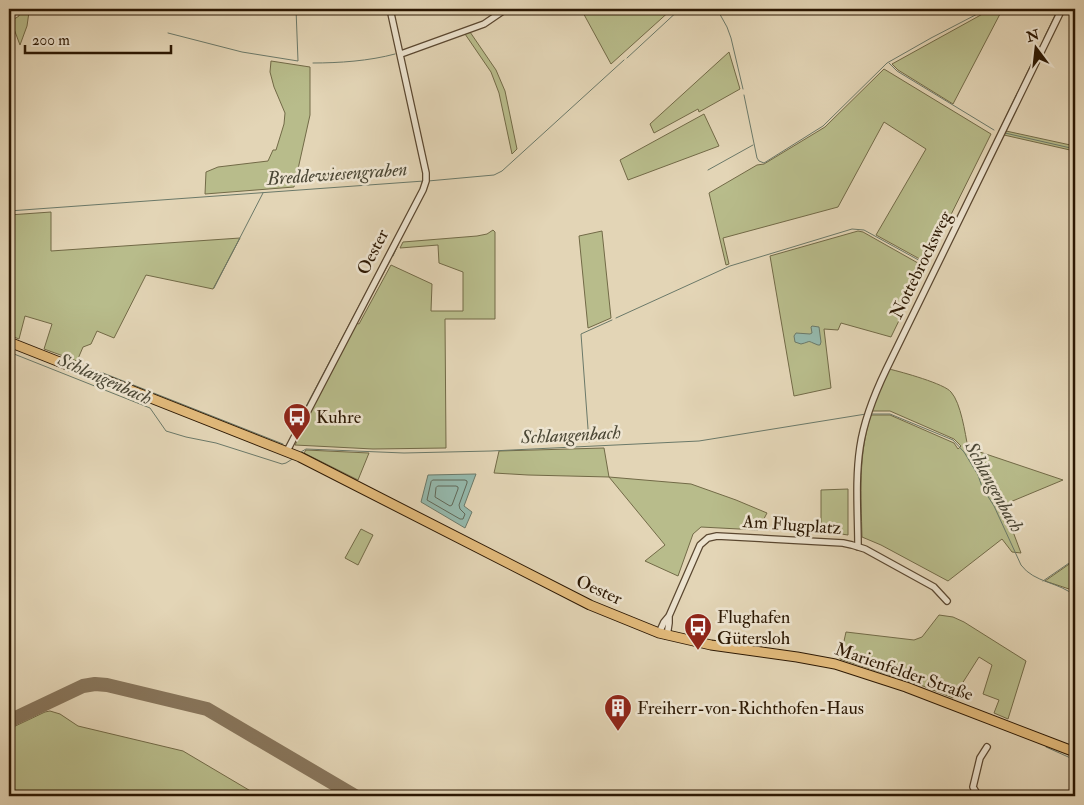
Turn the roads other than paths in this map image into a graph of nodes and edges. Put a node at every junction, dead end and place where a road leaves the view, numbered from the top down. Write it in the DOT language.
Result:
graph roads {
  1 [pos="390,9"];
  2 [pos="506,9"];
  3 [pos="1062,9"];
  4 [pos="401,54"];
  5 [pos="9,342"];
  6 [pos="293,454"];
  7 [pos="858,547"];
  8 [pos="946,601"];
  9 [pos="663,634"];
  10 [pos="988,747"];
  11 [pos="1075,752"];
  12 [pos="981,796"];
  1 -- 4 [label="street, Oester"];
  2 -- 4 [label="street"];
  3 -- 7 [label="street, Nottebrocksweg"];
  4 -- 6 [label="street, Oester"];
  5 -- 6 [label="main road, Oester"];
  6 -- 9 [label="main road, Oester"];
  7 -- 8 [label="street, Am Flugplatz"];
  7 -- 9 [label="street, Am Flugplatz"];
  9 -- 11 [label="main road, Marienfelder Straße"];
  10 -- 12 [label="street"];
}
